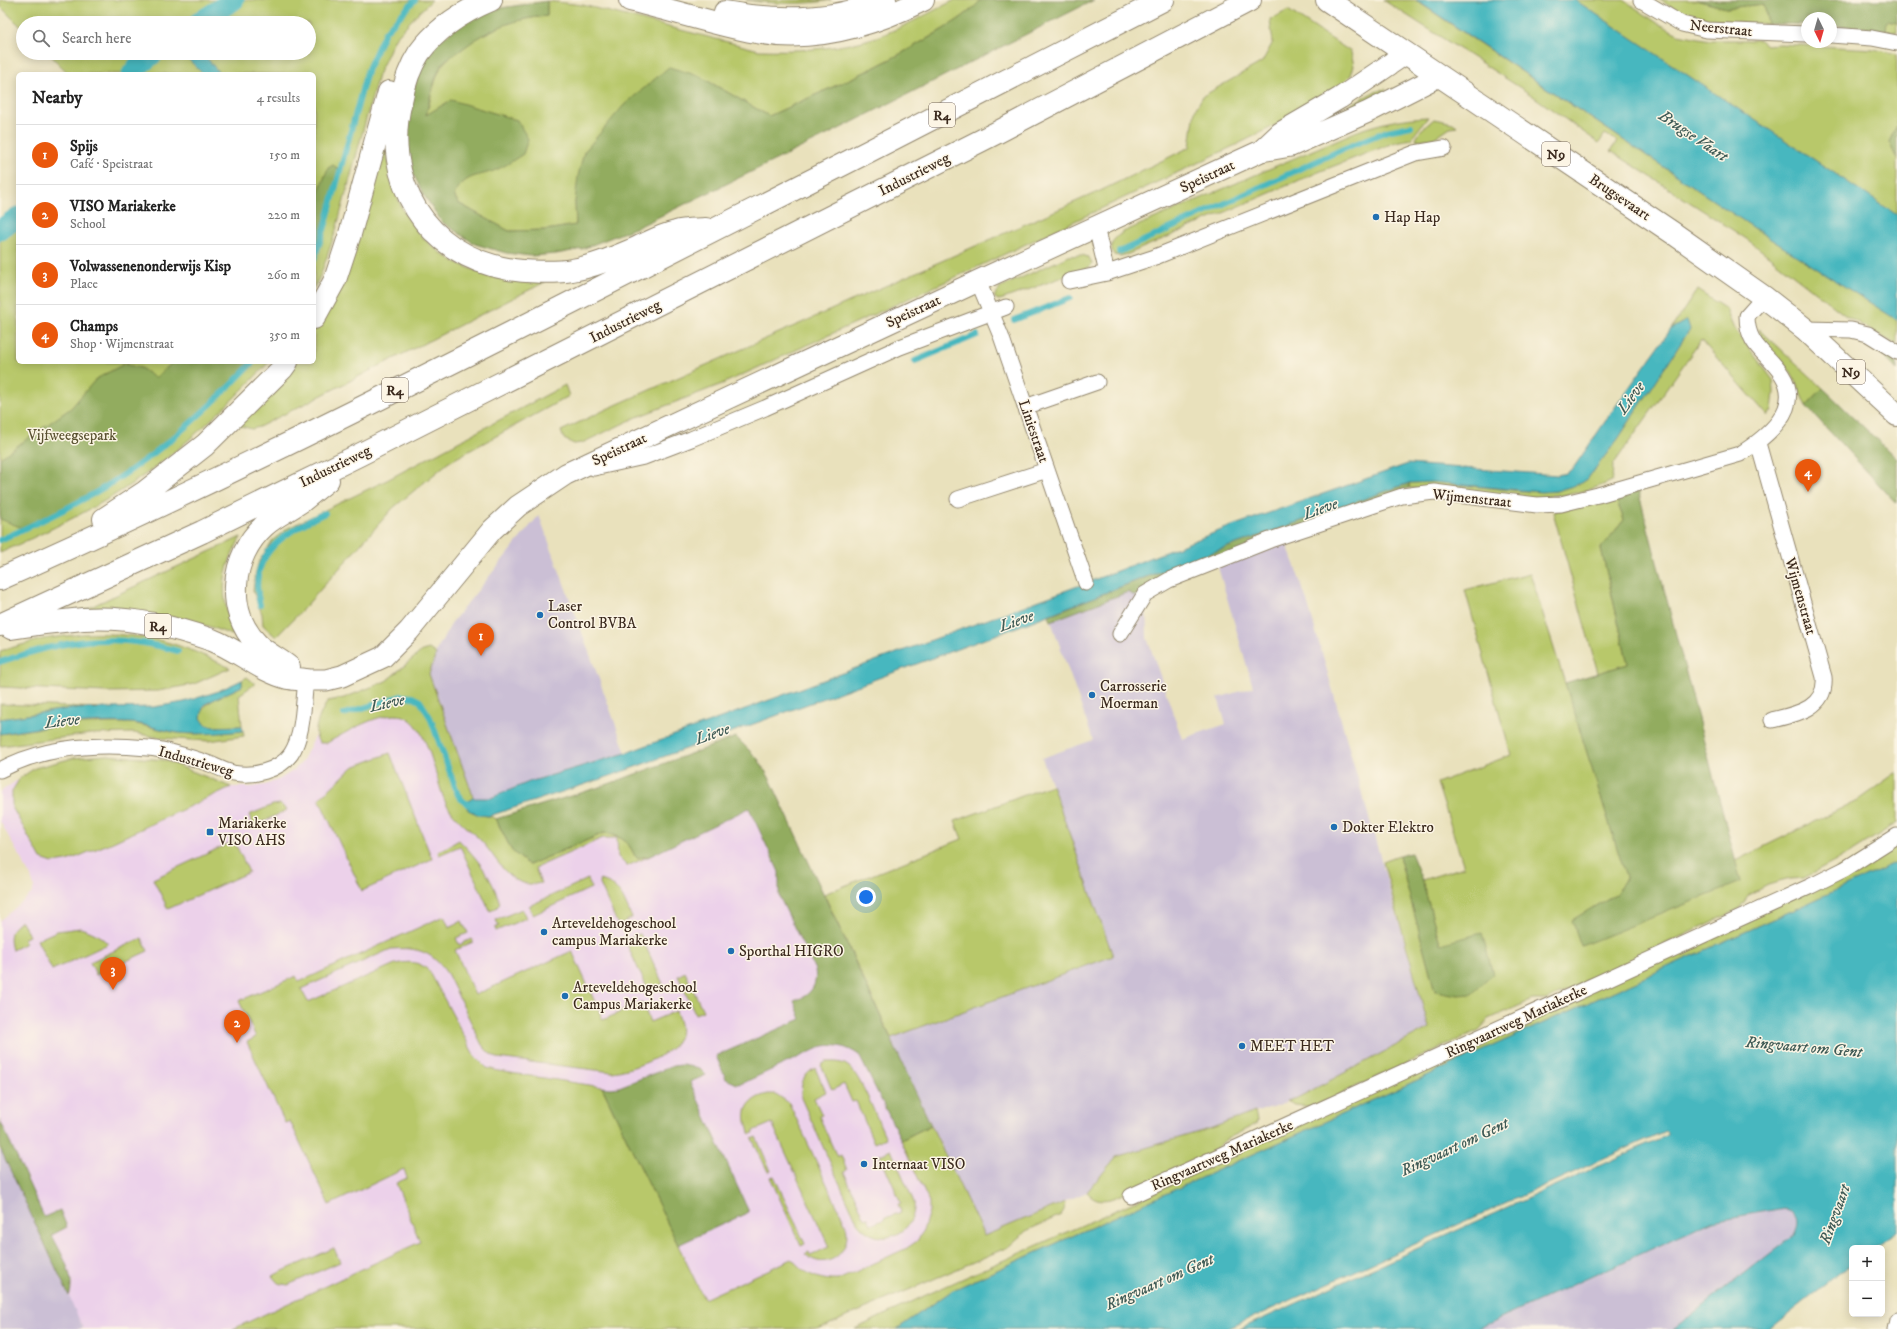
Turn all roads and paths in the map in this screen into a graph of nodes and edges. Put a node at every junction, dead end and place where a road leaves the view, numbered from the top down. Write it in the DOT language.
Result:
graph roads {
  1 [pos="459,0"];
  2 [pos="491,0"];
  3 [pos="630,0"];
  4 [pos="684,0"];
  5 [pos="885,0"];
  6 [pos="923,0"];
  7 [pos="1163,0"];
  8 [pos="1326,0"];
  9 [pos="1641,0"];
  10 [pos="1247,2"];
  11 [pos="1801,34"];
  12 [pos="1837,35"];
  13 [pos="1897,43"];
  14 [pos="1405,54"];
  15 [pos="1439,76"];
  16 [pos="1444,148"];
  17 [pos="1261,152"];
  18 [pos="720,227"];
  19 [pos="1096,227"];
  20 [pos="1107,273"];
  21 [pos="978,280"];
  22 [pos="1069,281"];
  23 [pos="1764,297"];
  24 [pos="1006,307"];
  25 [pos="991,312"];
  26 [pos="316,314"];
  27 [pos="1805,329"];
  28 [pos="1897,352"];
  29 [pos="286,364"];
  30 [pos="1097,382"];
  31 [pos="1026,407"];
  32 [pos="1897,415"];
  33 [pos="1758,443"];
  34 [pos="359,455"];
  35 [pos="1047,470"];
  36 [pos="566,474"];
  37 [pos="958,499"];
  38 [pos="68,549"];
  39 [pos="0,579"];
  40 [pos="1086,583"];
  41 [pos="0,625"];
  42 [pos="0,629"];
  43 [pos="1120,634"];
  44 [pos="306,680"];
  45 [pos="1772,720"];
  46 [pos="0,770"];
  47 [pos="1897,836"];
  48 [pos="1131,1196"];
  49 [pos="1897,1319"];
  50 [pos="1895,1329"];
  1 -- 26 [label="main road"];
  2 -- 18 [label="main road"];
  3 -- 6 [label="main road"];
  4 -- 5 [label="main road"];
  7 -- 18 [label="main road, R4"];
  8 -- 14 [label="main road, Brugsevaart / N9"];
  9 -- 11 [label="street, Neerstraat"];
  10 -- 34 [label="main road, Industrieweg"];
  12 -- 13 [label="street"];
  14 -- 15 [label="main road, Brugsevaart / N9"];
  14 -- 17 [label="street, Speistraat"];
  15 -- 17 [label="street, Speistraat"];
  15 -- 23 [label="main road, Brugsevaart / N9"];
  16 -- 20 [label="street"];
  17 -- 19 [label="street, Speistraat"];
  18 -- 38 [label="main road, R4"];
  19 -- 20 [label="street"];
  19 -- 21 [label="street, Speistraat"];
  20 -- 22 [label="street"];
  21 -- 25 [label="street, Liniestraat"];
  21 -- 36 [label="street, Speistraat"];
  23 -- 27 [label="main road, Brugsevaart / N9"];
  23 -- 33 [label="street, Wijmenstraat"];
  24 -- 25 [label="street, Speistraat"];
  25 -- 31 [label="street, Liniestraat"];
  25 -- 36 [label="street, Speistraat"];
  27 -- 28 [label="street"];
  27 -- 32 [label="main road, Brugsevaart / N9"];
  29 -- 38 [label="main road"];
  30 -- 31 [label="street"];
  31 -- 35 [label="street, Liniestraat"];
  33 -- 43 [label="street, Wijmenstraat"];
  33 -- 45 [label="street, Wijmenstraat"];
  34 -- 41 [label="main road, Industrieweg"];
  34 -- 44 [label="main road"];
  35 -- 37 [label="street"];
  35 -- 40 [label="street, Liniestraat"];
  36 -- 44 [label="street, Speistraat"];
  38 -- 39 [label="main road, R4"];
  42 -- 44 [label="main road, R4"];
  44 -- 46 [label="street, Industrieweg"];
  47 -- 48 [label="street, Ringvaartweg Mariakerke"];
  49 -- 50 [label="street"];
}
